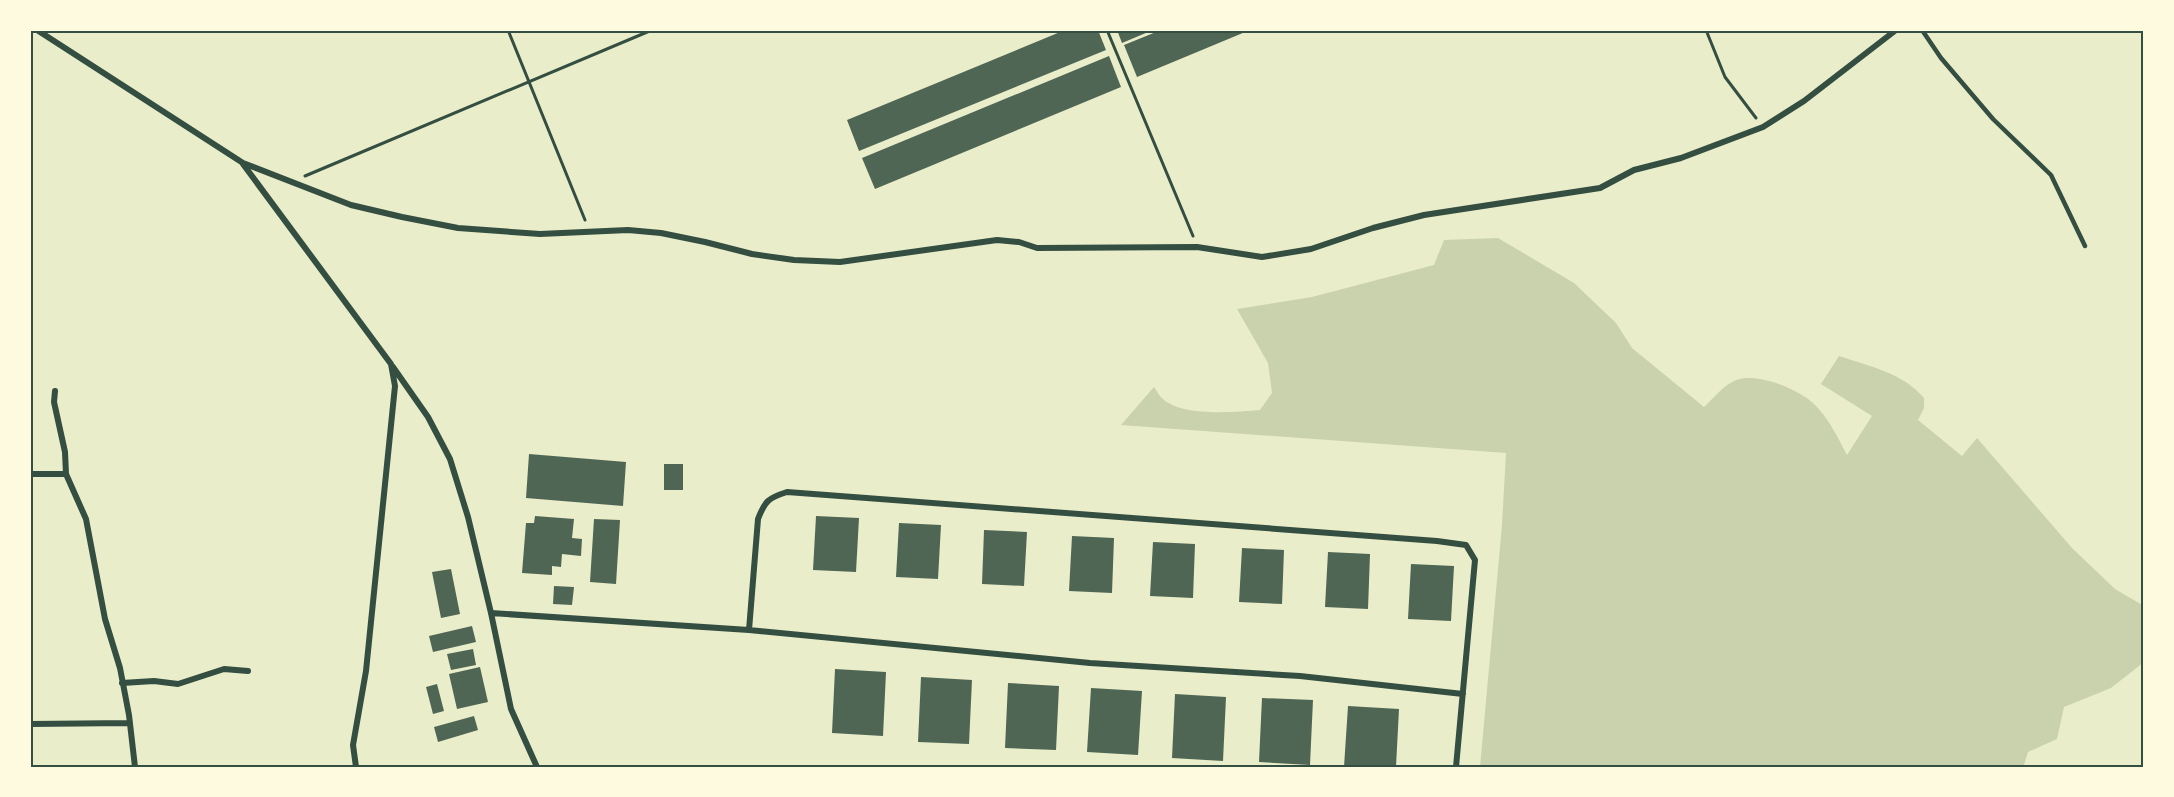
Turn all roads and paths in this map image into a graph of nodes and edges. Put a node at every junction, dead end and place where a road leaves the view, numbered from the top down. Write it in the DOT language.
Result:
graph roads {
  1 [pos="37,30"];
  2 [pos="508,30"];
  3 [pos="652,30"];
  4 [pos="1107,30"];
  5 [pos="1706,30"];
  6 [pos="1896,30"];
  7 [pos="1922,30"];
  8 [pos="529,82"];
  9 [pos="1763,127"];
  10 [pos="243,163"];
  11 [pos="292,181"];
  12 [pos="590,232"];
  13 [pos="2085,246"];
  14 [pos="1197,248"];
  15 [pos="391,364"];
  16 [pos="55,392"];
  17 [pos="30,474"];
  18 [pos="66,474"];
  19 [pos="491,613"];
  20 [pos="748,630"];
  21 [pos="248,671"];
  22 [pos="122,683"];
  23 [pos="1463,694"];
  24 [pos="130,723"];
  25 [pos="30,724"];
  26 [pos="135,767"];
  27 [pos="356,767"];
  28 [pos="537,767"];
  29 [pos="1456,767"];
  1 -- 10 [label="street"];
  2 -- 8 [label="path"];
  3 -- 8 [label="path"];
  4 -- 14 [label="path"];
  5 -- 9 [label="path"];
  6 -- 9 [label="street"];
  7 -- 13 [label="lane"];
  8 -- 11 [label="path"];
  8 -- 12 [label="path"];
  9 -- 14 [label="street"];
  10 -- 11 [label="street"];
  10 -- 15 [label="street"];
  11 -- 12 [label="street"];
  12 -- 14 [label="street"];
  15 -- 19 [label="street"];
  15 -- 27 [label="street"];
  16 -- 18 [label="street"];
  17 -- 18 [label="street"];
  18 -- 22 [label="street"];
  19 -- 20 [label="street"];
  19 -- 28 [label="street"];
  20 -- 23 [label="street"];
  20 -- 23 [label="street"];
  21 -- 22 [label="street"];
  22 -- 24 [label="street"];
  23 -- 29 [label="street"];
  24 -- 25 [label="street"];
  24 -- 26 [label="street"];
}
